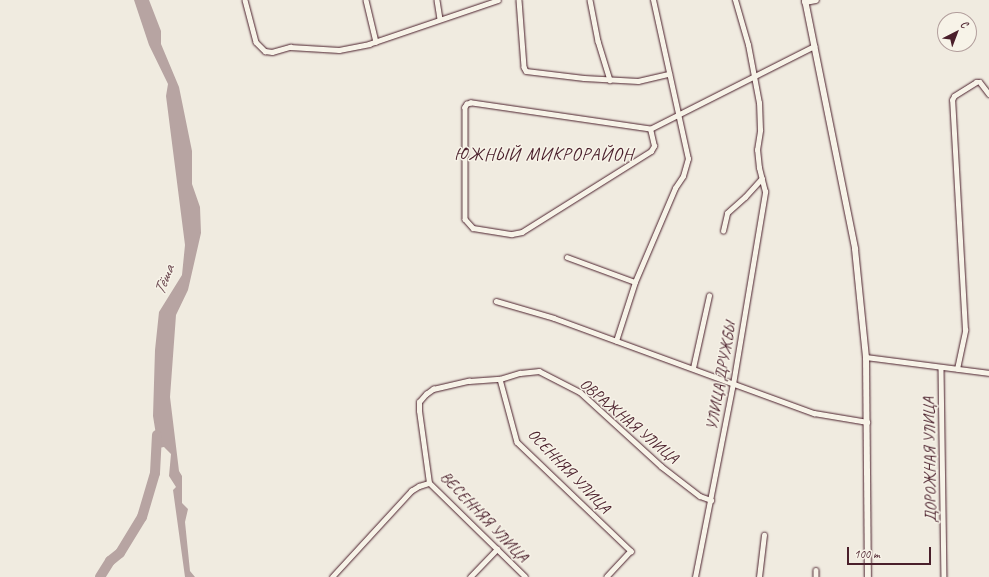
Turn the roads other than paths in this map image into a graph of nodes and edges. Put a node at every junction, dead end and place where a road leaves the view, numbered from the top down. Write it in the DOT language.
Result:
graph roads {
  1 [pos="244,0"];
  2 [pos="366,0"];
  3 [pos="437,0"];
  4 [pos="498,0"];
  5 [pos="519,0"];
  6 [pos="590,0"];
  7 [pos="653,0"];
  8 [pos="735,0"];
  9 [pos="816,0"];
  10 [pos="805,1"];
  11 [pos="440,19"];
  12 [pos="376,42"];
  13 [pos="814,46"];
  14 [pos="669,74"];
  15 [pos="754,76"];
  16 [pos="610,80"];
  17 [pos="989,94"];
  18 [pos="677,115"];
  19 [pos="650,129"];
  20 [pos="762,178"];
  21 [pos="723,231"];
  22 [pos="567,257"];
  23 [pos="635,282"];
  24 [pos="709,296"];
  25 [pos="496,301"];
  26 [pos="616,341"];
  27 [pos="866,358"];
  28 [pos="942,367"];
  29 [pos="693,368"];
  30 [pos="957,369"];
  31 [pos="989,374"];
  32 [pos="500,379"];
  33 [pos="733,384"];
  34 [pos="419,402"];
  35 [pos="867,422"];
  36 [pos="429,483"];
  37 [pos="711,500"];
  38 [pos="764,536"];
  39 [pos="497,549"];
  40 [pos="816,570"];
  41 [pos="332,577"];
  42 [pos="470,577"];
  43 [pos="524,577"];
  44 [pos="607,577"];
  45 [pos="695,577"];
  46 [pos="759,577"];
  47 [pos="816,577"];
  48 [pos="868,577"];
  49 [pos="944,577"];
  1 -- 12 [label="street"];
  2 -- 12 [label="street"];
  3 -- 11 [label="street"];
  4 -- 11 [label="street"];
  5 -- 16 [label="street"];
  6 -- 16 [label="street"];
  7 -- 14 [label="street"];
  8 -- 15 [label="street, УЛИЦА ДРУЖБЫ"];
  9 -- 10 [label="main road"];
  10 -- 13 [label="main road"];
  11 -- 12 [label="street"];
  13 -- 15 [label="street"];
  13 -- 27 [label="main road"];
  14 -- 16 [label="street"];
  14 -- 18 [label="street"];
  15 -- 18 [label="street"];
  15 -- 20 [label="street, УЛИЦА ДРУЖБЫ"];
  17 -- 30 [label="street"];
  18 -- 19 [label="street"];
  18 -- 23 [label="street"];
  19 -- 19 [label="street"];
  20 -- 21 [label="street"];
  20 -- 33 [label="street, УЛИЦА ДРУЖБЫ"];
  22 -- 23 [label="street"];
  23 -- 26 [label="street"];
  24 -- 29 [label="street"];
  25 -- 26 [label="street"];
  26 -- 29 [label="street"];
  27 -- 28 [label="street"];
  27 -- 35 [label="main road"];
  28 -- 30 [label="street"];
  28 -- 49 [label="street, ДОРОЖНАЯ УЛИЦА"];
  29 -- 33 [label="street"];
  30 -- 31 [label="street"];
  32 -- 34 [label="street, ОВРАЖНАЯ УЛИЦА"];
  32 -- 37 [label="street, ОВРАЖНАЯ УЛИЦА"];
  32 -- 44 [label="street, ОСЕННЯЯ УЛИЦА"];
  33 -- 35 [label="street"];
  33 -- 37 [label="street, УЛИЦА ДРУЖБЫ"];
  34 -- 36 [label="street, ВЕСЕННЯЯ УЛИЦА"];
  35 -- 48 [label="main road"];
  36 -- 39 [label="street, ВЕСЕННЯЯ УЛИЦА"];
  36 -- 41 [label="street"];
  37 -- 45 [label="street, УЛИЦА ДРУЖБЫ"];
  38 -- 46 [label="street"];
  39 -- 42 [label="street"];
  39 -- 43 [label="street, ВЕСЕННЯЯ УЛИЦА"];
  40 -- 47 [label="street"];
}
